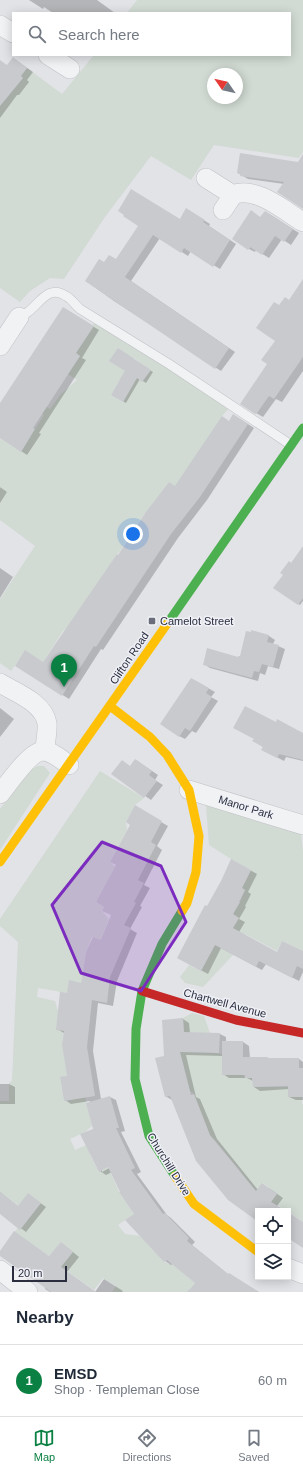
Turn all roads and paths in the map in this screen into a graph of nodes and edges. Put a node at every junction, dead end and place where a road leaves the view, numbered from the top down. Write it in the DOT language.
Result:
graph roads {
  1 [pos="0,25"];
  2 [pos="12,32"];
  3 [pos="50,56"];
  4 [pos="70,69"];
  5 [pos="206,178"];
  6 [pos="303,222"];
  7 [pos="19,317"];
  8 [pos="0,346"];
  9 [pos="303,428"];
  10 [pos="291,445"];
  11 [pos="0,683"];
  12 [pos="110,706"];
  13 [pos="45,751"];
  14 [pos="69,765"];
  15 [pos="189,790"];
  16 [pos="0,794"];
  17 [pos="303,825"];
  18 [pos="0,862"];
  19 [pos="142,991"];
  20 [pos="303,1033"];
  21 [pos="255,1250"];
  22 [pos="291,1269"];
  23 [pos="0,1270"];
  24 [pos="303,1274"];
  25 [pos="28,1292"];
  1 -- 2 [label="street"];
  3 -- 4 [label="street"];
  5 -- 6 [label="street"];
  7 -- 8 [label="street"];
  7 -- 10 [label="lane"];
  9 -- 10 [label="street, Clifton Road"];
  10 -- 12 [label="street, Clifton Road"];
  11 -- 13 [label="street"];
  12 -- 14 [label="street, Clifton Road"];
  12 -- 15 [label="street, Churchill Drive"];
  13 -- 14 [label="street"];
  13 -- 16 [label="street"];
  14 -- 18 [label="street, Clifton Road"];
  15 -- 17 [label="street, Manor Park"];
  15 -- 19 [label="street, Churchill Drive"];
  19 -- 20 [label="street, Chartwell Avenue"];
  19 -- 21 [label="street, Churchill Drive"];
  22 -- 24 [label="street"];
  23 -- 25 [label="street"];
}
